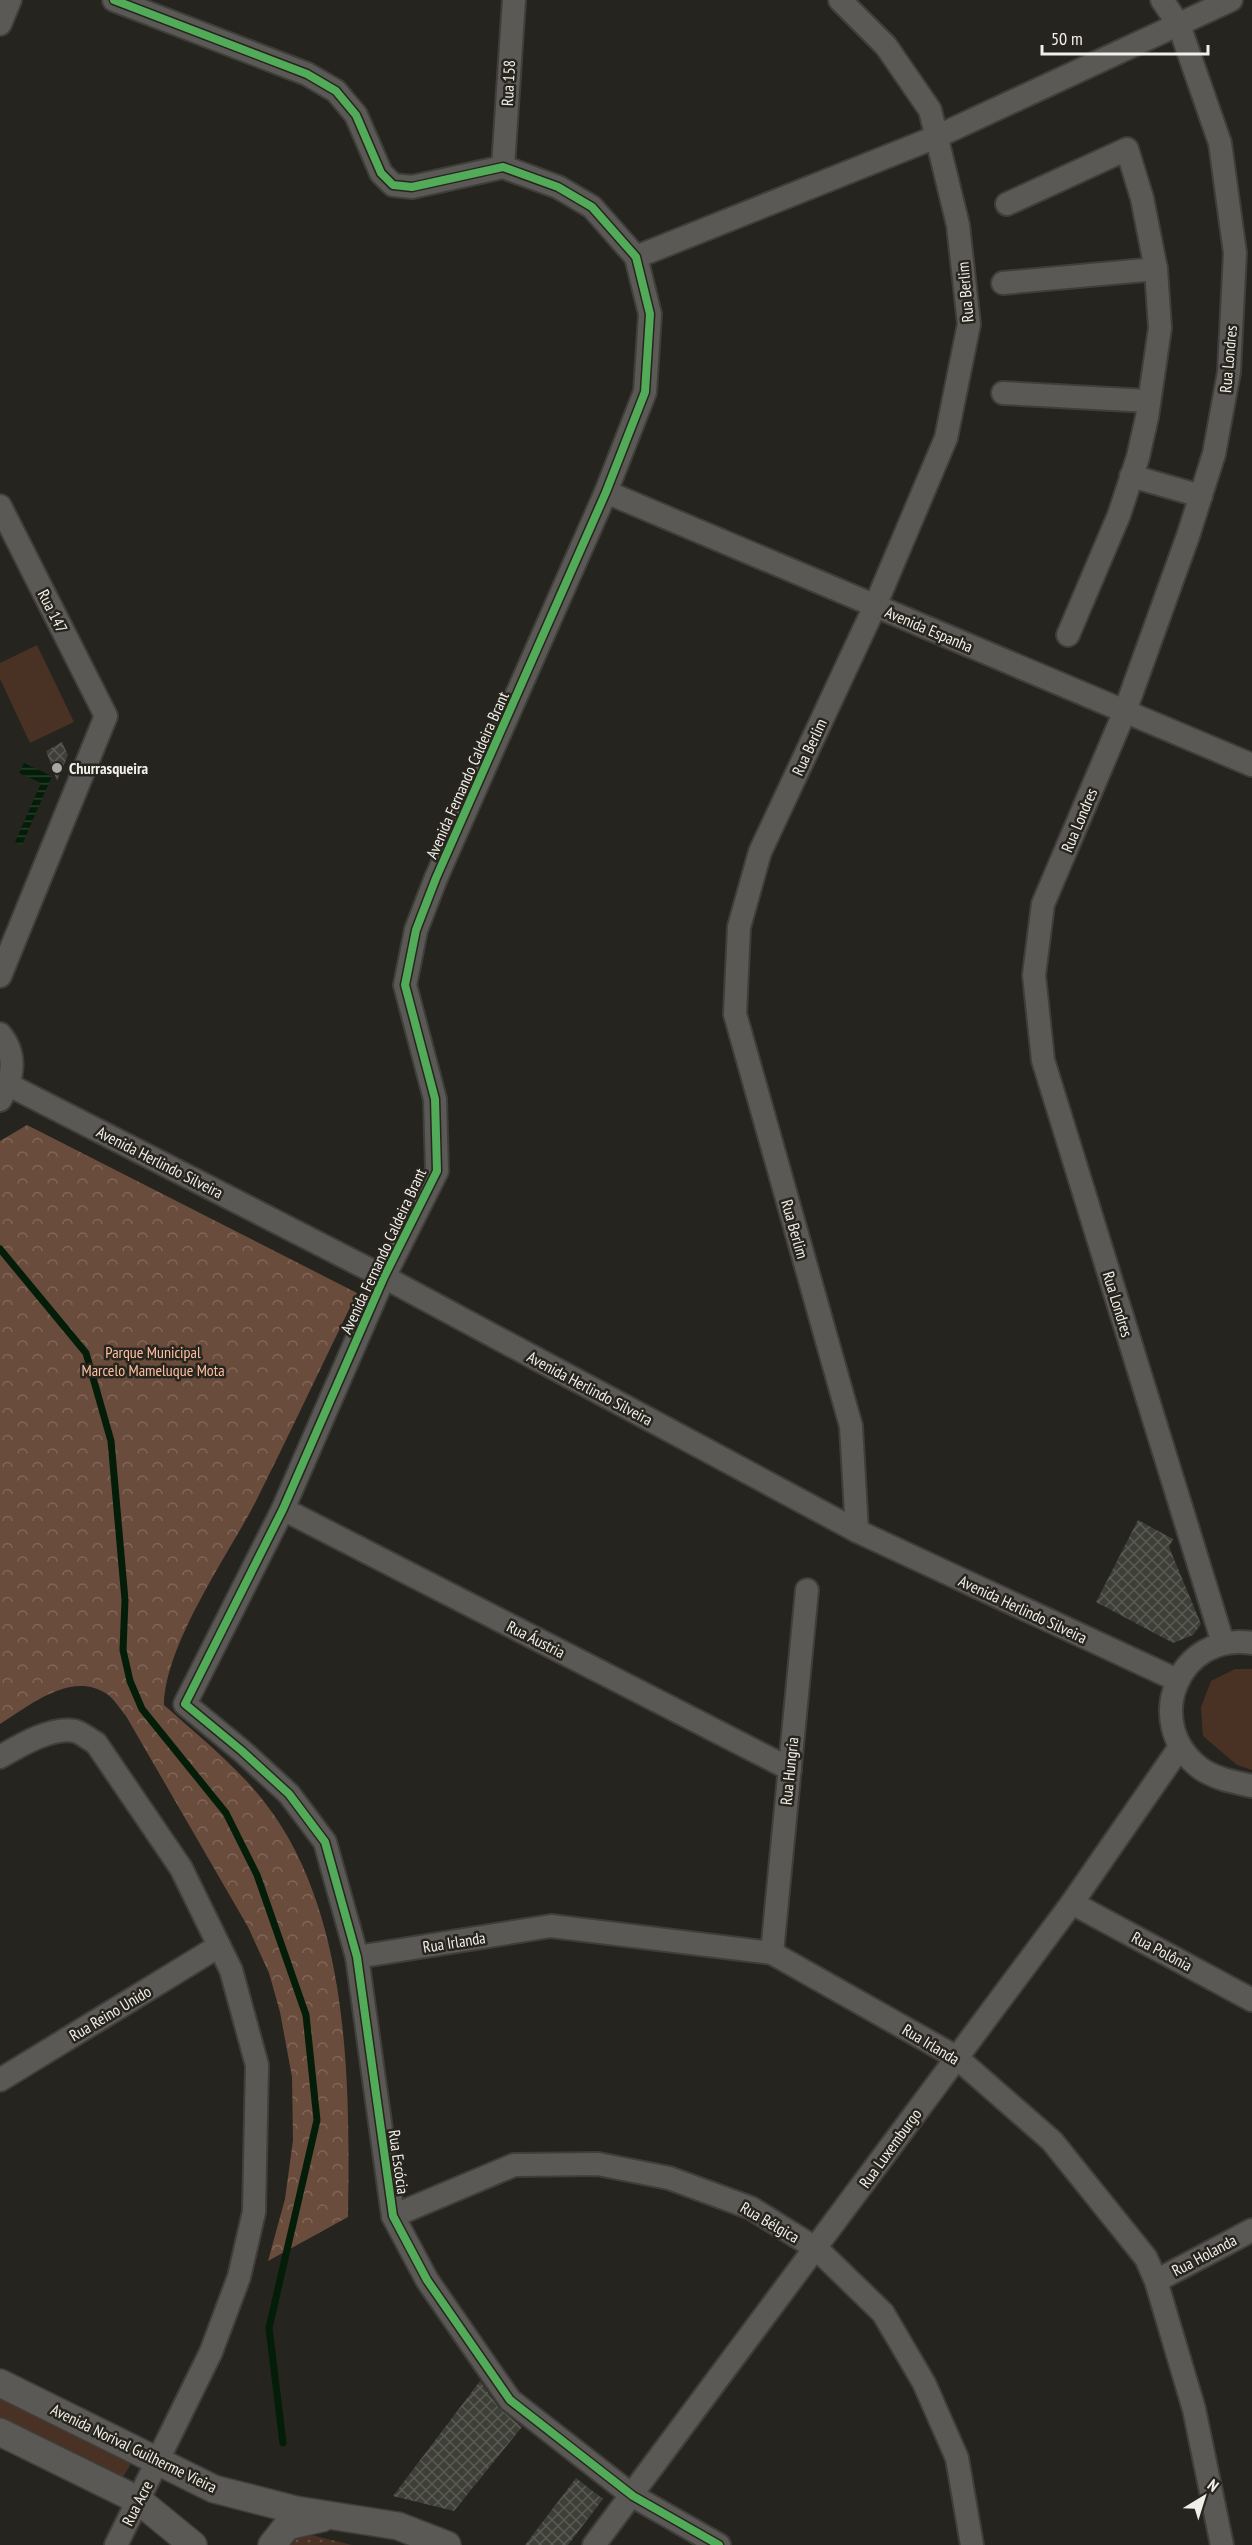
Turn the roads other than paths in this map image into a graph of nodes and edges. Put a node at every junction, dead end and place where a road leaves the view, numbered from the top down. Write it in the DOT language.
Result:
graph roads {
  1 [pos="10,0"];
  2 [pos="114,0"];
  3 [pos="514,0"];
  4 [pos="840,0"];
  5 [pos="1162,0"];
  6 [pos="1231,0"];
  7 [pos="0,24"];
  8 [pos="1179,25"];
  9 [pos="936,137"];
  10 [pos="503,167"];
  11 [pos="1007,204"];
  12 [pos="636,257"];
  13 [pos="1156,270"];
  14 [pos="1003,283"];
  15 [pos="1003,393"];
  16 [pos="1148,401"];
  17 [pos="1131,476"];
  18 [pos="606,492"];
  19 [pos="1201,496"];
  20 [pos="0,506"];
  21 [pos="875,606"];
  22 [pos="1068,635"];
  23 [pos="1125,711"];
  24 [pos="1252,765"];
  25 [pos="0,976"];
  26 [pos="0,1035"];
  27 [pos="4,1092"];
  28 [pos="384,1277"];
  29 [pos="283,1509"];
  30 [pos="857,1532"];
  31 [pos="807,1590"];
  32 [pos="1222,1643"];
  33 [pos="1252,1643"];
  34 [pos="1177,1680"];
  35 [pos="185,1704"];
  36 [pos="1180,1747"];
  37 [pos="0,1757"];
  38 [pos="790,1769"];
  39 [pos="1252,1786"];
  40 [pos="1072,1903"];
  41 [pos="219,1946"];
  42 [pos="771,1953"];
  43 [pos="357,1957"];
  44 [pos="1252,2000"];
  45 [pos="956,2057"];
  46 [pos="0,2080"];
  47 [pos="393,2216"];
  48 [pos="1252,2230"];
  49 [pos="817,2249"];
  50 [pos="1156,2281"];
  51 [pos="0,2383"];
  52 [pos="0,2432"];
  53 [pos="159,2462"];
  54 [pos="633,2496"];
  55 [pos="138,2500"];
  56 [pos="332,2516"];
  57 [pos="116,2545"];
  58 [pos="194,2545"];
  59 [pos="272,2545"];
  60 [pos="447,2545"];
  61 [pos="594,2545"];
  62 [pos="719,2545"];
  63 [pos="972,2545"];
  64 [pos="1222,2545"];
  1 -- 7 [label="street"];
  2 -- 10 [label="street"];
  3 -- 10 [label="street, Rua 158"];
  4 -- 9 [label="street, Rua Berlim"];
  5 -- 8 [label="street, Rua Londres"];
  6 -- 8 [label="street"];
  8 -- 9 [label="street"];
  8 -- 19 [label="street, Rua Londres"];
  9 -- 12 [label="street"];
  9 -- 21 [label="street, Rua Berlim"];
  10 -- 12 [label="street"];
  11 -- 13 [label="street"];
  12 -- 18 [label="street, Avenida Fernando Caldeira Brant"];
  13 -- 14 [label="street"];
  13 -- 16 [label="street"];
  15 -- 16 [label="street"];
  16 -- 17 [label="street"];
  17 -- 19 [label="street"];
  17 -- 22 [label="street"];
  18 -- 21 [label="street, Avenida Espanha"];
  18 -- 28 [label="street, Avenida Fernando Caldeira Brant"];
  19 -- 23 [label="street, Rua Londres"];
  20 -- 25 [label="street, Rua 147"];
  21 -- 23 [label="street, Avenida Espanha"];
  21 -- 30 [label="street, Rua Berlim"];
  23 -- 24 [label="street, Avenida Espanha"];
  23 -- 32 [label="street, Rua Londres"];
  26 -- 27 [label="street"];
  27 -- 28 [label="street, Avenida Herlindo Silveira"];
  28 -- 29 [label="street, Avenida Fernando Caldeira Brant"];
  28 -- 30 [label="street, Avenida Herlindo Silveira"];
  29 -- 35 [label="street, Avenida Fernando Caldeira Brant"];
  29 -- 38 [label="street, Rua Áustria"];
  30 -- 34 [label="street, Avenida Herlindo Silveira"];
  31 -- 38 [label="street, Rua Hungria"];
  32 -- 33 [label="street"];
  32 -- 34 [label="street"];
  34 -- 36 [label="street"];
  35 -- 43 [label="street, Rua Escócia"];
  36 -- 39 [label="street"];
  36 -- 40 [label="street, Rua Luxemburgo"];
  37 -- 41 [label="street, Rua Acre"];
  38 -- 42 [label="street, Rua Hungria"];
  40 -- 44 [label="street, Rua Polônia"];
  40 -- 45 [label="street, Rua Luxemburgo"];
  41 -- 46 [label="street, Rua Reino Unido"];
  41 -- 53 [label="street, Rua Acre"];
  42 -- 43 [label="street, Rua Irlanda"];
  42 -- 45 [label="street, Rua Irlanda"];
  43 -- 47 [label="street, Rua Escócia"];
  45 -- 49 [label="street, Rua Luxemburgo"];
  45 -- 50 [label="street, Rua Irlanda"];
  47 -- 49 [label="street, Rua Bélgica"];
  47 -- 54 [label="street, Rua Escócia"];
  48 -- 50 [label="street, Rua Holanda"];
  49 -- 54 [label="street, Rua Luxemburgo"];
  49 -- 63 [label="street, Rua Bélgica"];
  50 -- 64 [label="street, Rua Irlanda"];
  51 -- 53 [label="street, Avenida Norival Guilherme Vieira"];
  52 -- 55 [label="street"];
  53 -- 55 [label="street, Rua Acre"];
  53 -- 56 [label="street, Avenida Norival Guilherme Vieira"];
  54 -- 61 [label="street, Rua Luxemburgo"];
  54 -- 62 [label="street, Rua Escócia"];
  55 -- 57 [label="street, Rua Acre"];
  55 -- 58 [label="street"];
  56 -- 59 [label="street"];
  56 -- 60 [label="street, Avenida Norival Guilherme Vieira"];
}
